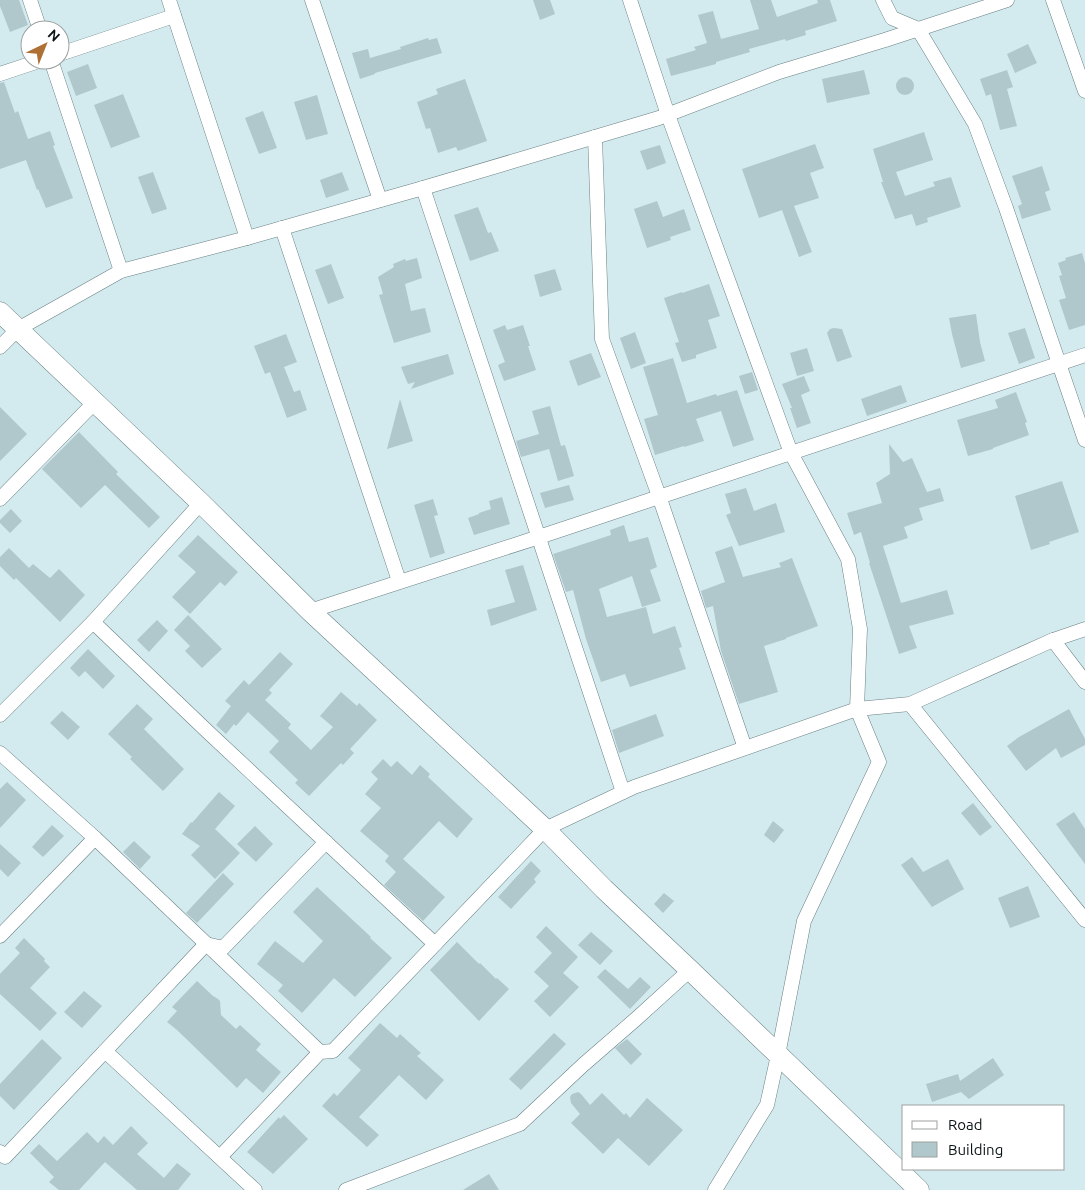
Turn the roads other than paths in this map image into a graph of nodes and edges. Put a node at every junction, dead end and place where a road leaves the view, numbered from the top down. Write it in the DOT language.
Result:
graph roads {
  1 [pos="30,0"];
  2 [pos="169,0"];
  3 [pos="312,0"];
  4 [pos="630,0"];
  5 [pos="882,0"];
  6 [pos="1007,0"];
  7 [pos="1053,0"];
  8 [pos="174,16"];
  9 [pos="37,20"];
  10 [pos="918,29"];
  11 [pos="70,51"];
  12 [pos="20,67"];
  13 [pos="53,70"];
  14 [pos="0,74"];
  15 [pos="1085,91"];
  16 [pos="668,115"];
  17 [pos="595,137"];
  18 [pos="423,188"];
  19 [pos="380,200"];
  20 [pos="282,228"];
  21 [pos="247,238"];
  22 [pos="121,271"];
  23 [pos="0,312"];
  24 [pos="18,329"];
  25 [pos="0,347"];
  26 [pos="1085,355"];
  27 [pos="1059,363"];
  28 [pos="95,402"];
  29 [pos="1085,440"];
  30 [pos="791,453"];
  31 [pos="659,496"];
  32 [pos="0,498"];
  33 [pos="200,504"];
  34 [pos="538,537"];
  35 [pos="399,581"];
  36 [pos="310,611"];
  37 [pos="93,622"];
  38 [pos="1085,629"];
  39 [pos="1053,640"];
  40 [pos="1085,682"];
  41 [pos="910,704"];
  42 [pos="857,709"];
  43 [pos="0,715"];
  44 [pos="745,748"];
  45 [pos="0,753"];
  46 [pos="623,792"];
  47 [pos="546,829"];
  48 [pos="95,838"];
  49 [pos="326,842"];
  50 [pos="1085,920"];
  51 [pos="0,936"];
  52 [pos="206,944"];
  53 [pos="435,944"];
  54 [pos="690,970"];
  55 [pos="105,1050"];
  56 [pos="320,1052"];
  57 [pos="778,1055"];
  58 [pos="0,1152"];
  59 [pos="220,1156"];
  60 [pos="255,1190"];
  61 [pos="346,1190"];
  62 [pos="715,1190"];
  63 [pos="919,1190"];
  1 -- 9 [label="street"];
  2 -- 8 [label="street"];
  3 -- 19 [label="street"];
  4 -- 16 [label="street"];
  5 -- 10 [label="street"];
  6 -- 10 [label="street"];
  7 -- 15 [label="street"];
  8 -- 11 [label="street"];
  8 -- 21 [label="street"];
  10 -- 16 [label="street"];
  10 -- 27 [label="street"];
  12 -- 14 [label="street"];
  13 -- 22 [label="street"];
  16 -- 17 [label="street"];
  16 -- 30 [label="street"];
  17 -- 18 [label="street"];
  17 -- 31 [label="street"];
  18 -- 19 [label="street"];
  18 -- 34 [label="street"];
  19 -- 20 [label="street"];
  20 -- 21 [label="street"];
  20 -- 35 [label="street"];
  21 -- 22 [label="street"];
  22 -- 24 [label="street"];
  23 -- 24 [label="street"];
  24 -- 25 [label="street"];
  24 -- 28 [label="street"];
  26 -- 27 [label="street"];
  27 -- 29 [label="street"];
  27 -- 30 [label="street"];
  28 -- 32 [label="street"];
  28 -- 33 [label="street"];
  30 -- 31 [label="street"];
  30 -- 42 [label="street"];
  31 -- 34 [label="street"];
  31 -- 44 [label="street"];
  33 -- 36 [label="street"];
  33 -- 37 [label="street"];
  34 -- 35 [label="street"];
  34 -- 46 [label="street"];
  35 -- 36 [label="street"];
  36 -- 47 [label="street"];
  37 -- 43 [label="street"];
  37 -- 49 [label="street"];
  38 -- 39 [label="street"];
  39 -- 40 [label="street"];
  39 -- 41 [label="street"];
  41 -- 42 [label="street"];
  41 -- 50 [label="street"];
  42 -- 44 [label="street"];
  42 -- 57 [label="street"];
  44 -- 46 [label="street"];
  45 -- 48 [label="street"];
  46 -- 47 [label="street"];
  47 -- 53 [label="street"];
  47 -- 54 [label="street"];
  48 -- 51 [label="street"];
  48 -- 52 [label="street"];
  49 -- 52 [label="street"];
  49 -- 53 [label="street"];
  52 -- 55 [label="street"];
  52 -- 56 [label="street"];
  53 -- 56 [label="street"];
  54 -- 57 [label="street"];
  54 -- 61 [label="street"];
  55 -- 58 [label="street"];
  55 -- 59 [label="street"];
  56 -- 59 [label="street"];
  57 -- 62 [label="street"];
  57 -- 63 [label="street"];
  59 -- 60 [label="street"];
}
